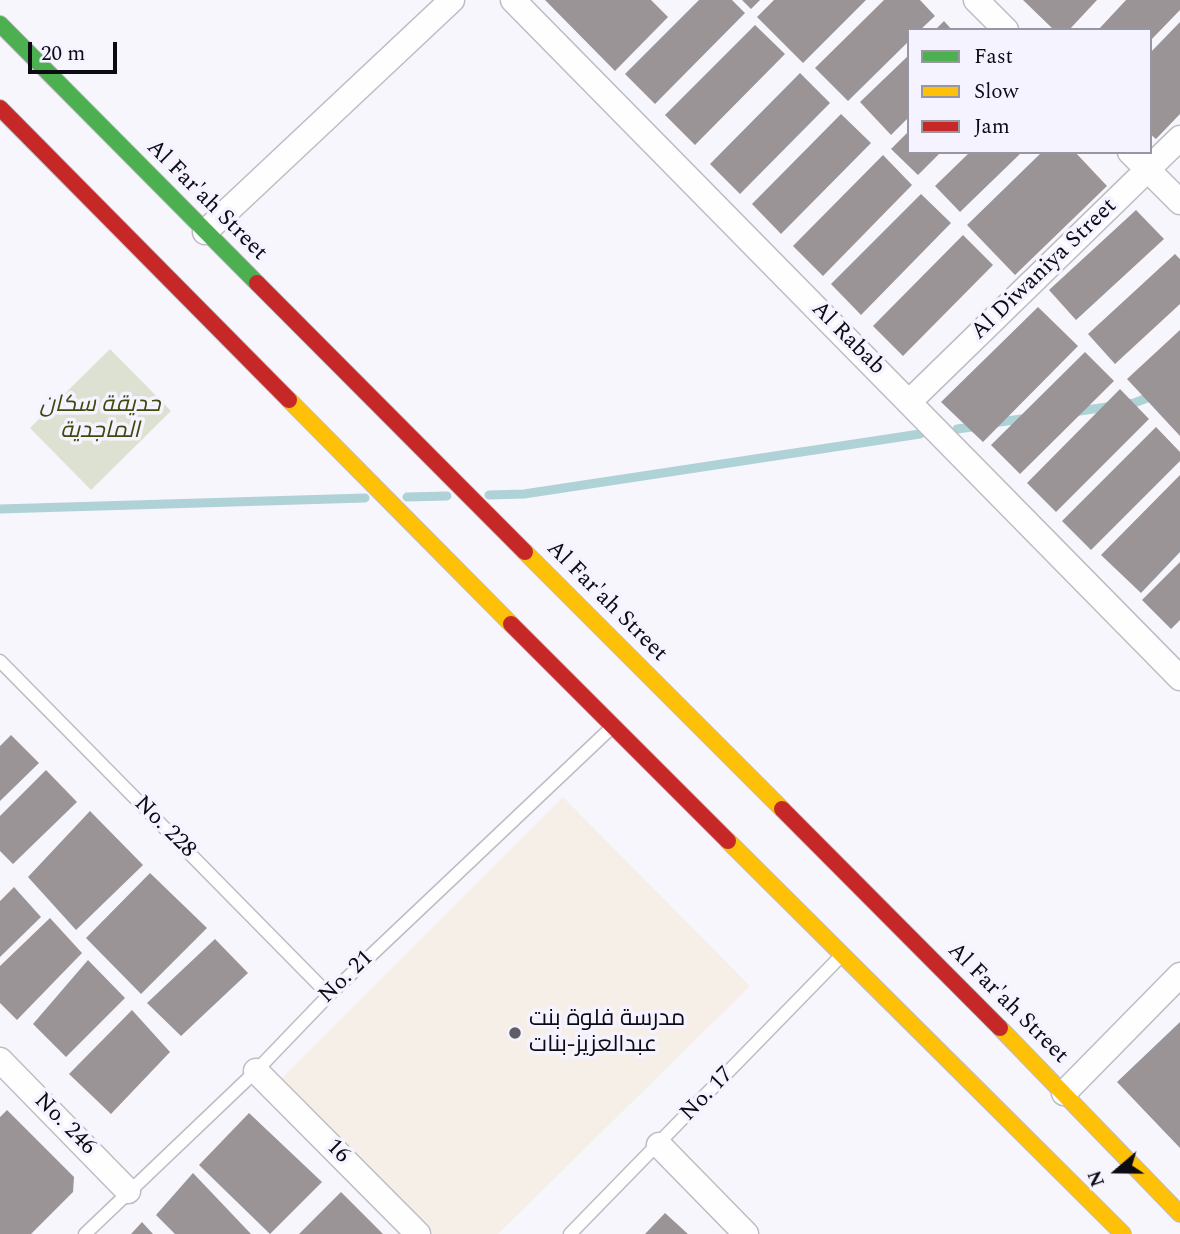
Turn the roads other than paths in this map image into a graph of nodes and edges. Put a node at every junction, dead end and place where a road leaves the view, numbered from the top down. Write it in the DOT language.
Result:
graph roads {
  1 [pos="452,0"];
  2 [pos="513,0"];
  3 [pos="976,0"];
  4 [pos="0,24"];
  5 [pos="1004,28"];
  6 [pos="0,108"];
  7 [pos="1180,138"];
  8 [pos="1152,154"];
  9 [pos="1139,161"];
  10 [pos="1180,202"];
  11 [pos="205,232"];
  12 [pos="909,402"];
  13 [pos="0,661"];
  14 [pos="1180,678"];
  15 [pos="613,727"];
  16 [pos="844,953"];
  17 [pos="1180,975"];
  18 [pos="329,995"];
  19 [pos="0,1060"];
  20 [pos="256,1071"];
  21 [pos="1064,1093"];
  22 [pos="659,1145"];
  23 [pos="128,1191"];
  24 [pos="1180,1214"];
  25 [pos="85,1234"];
  26 [pos="418,1234"];
  27 [pos="570,1234"];
  28 [pos="746,1234"];
  29 [pos="1123,1234"];
  1 -- 11 [label="street"];
  2 -- 12 [label="street, Al Rabab"];
  3 -- 5 [label="street"];
  4 -- 11 [label="street, Al Far'ah Street"];
  6 -- 15 [label="street"];
  7 -- 8 [label="street, Al Diwaniya Street"];
  9 -- 10 [label="street"];
  9 -- 12 [label="street, Al Diwaniya Street"];
  11 -- 21 [label="street, Al Far'ah Street"];
  12 -- 14 [label="street, Al Rabab"];
  13 -- 18 [label="lane, No. 228"];
  15 -- 16 [label="street"];
  15 -- 18 [label="lane, No. 21"];
  16 -- 22 [label="lane, No. 17"];
  16 -- 29 [label="street"];
  17 -- 21 [label="street"];
  18 -- 20 [label="lane, No. 21"];
  19 -- 23 [label="street, No. 246"];
  20 -- 23 [label="lane, No. 21"];
  20 -- 26 [label="street, 16"];
  21 -- 24 [label="street, Al Far'ah Street"];
  22 -- 27 [label="lane, No. 17"];
  22 -- 28 [label="street"];
  23 -- 25 [label="lane, No. 21"];
}
